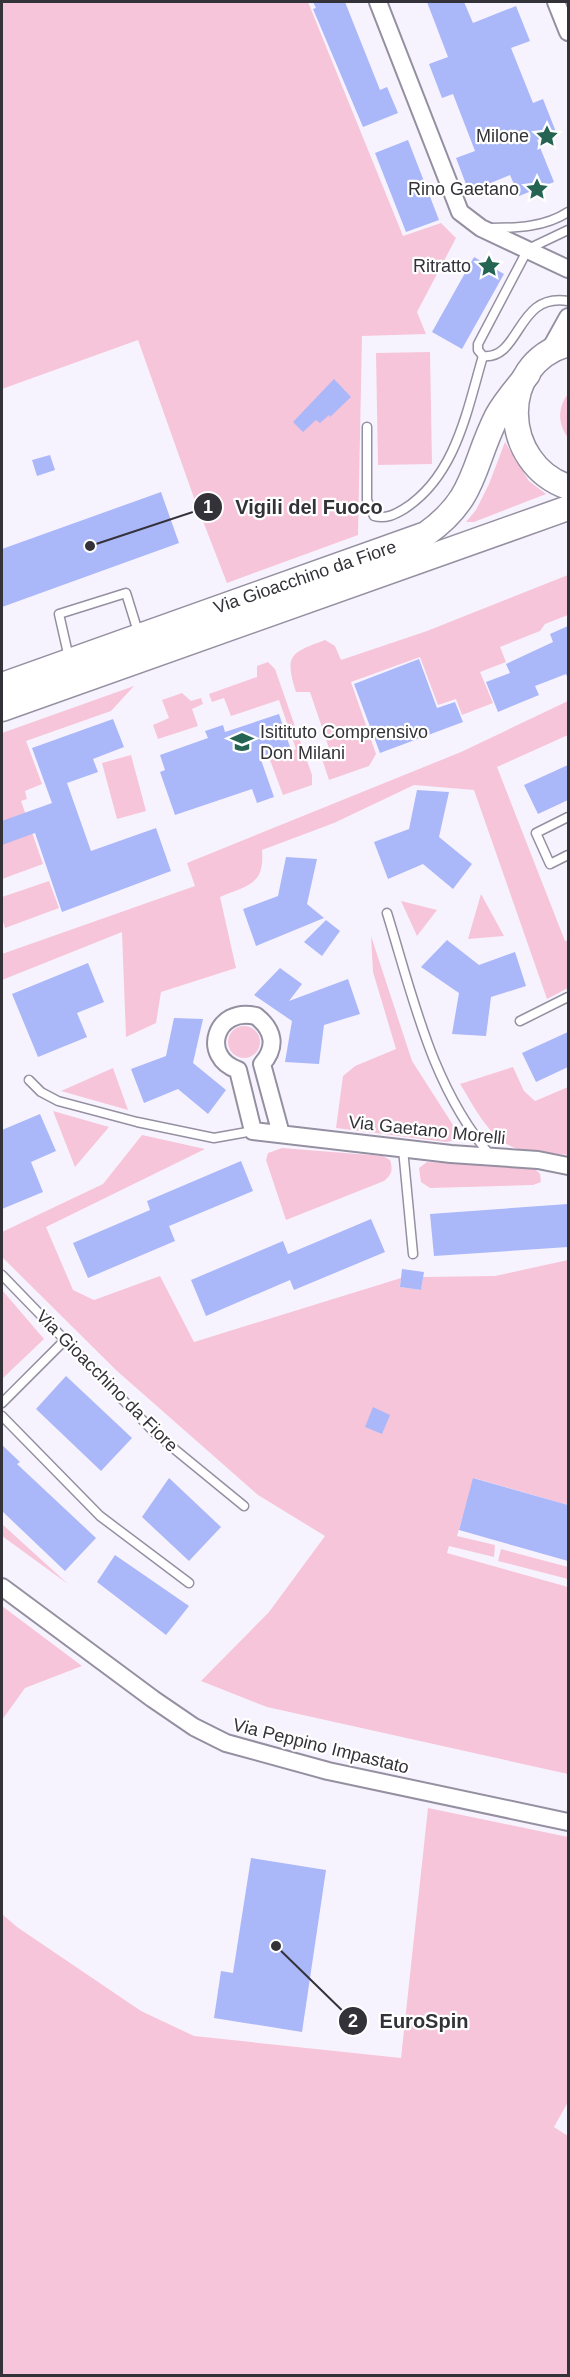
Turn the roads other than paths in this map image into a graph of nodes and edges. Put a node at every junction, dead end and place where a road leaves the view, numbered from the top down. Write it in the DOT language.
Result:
graph roads {
  1 [pos="378,2"];
  2 [pos="556,2"];
  3 [pos="568,32"];
  4 [pos="568,212"];
  5 [pos="481,228"];
  6 [pos="568,230"];
  7 [pos="528,249"];
  8 [pos="568,269"];
  9 [pos="568,301"];
  10 [pos="568,317"];
  11 [pos="558,349"];
  12 [pos="483,356"];
  13 [pos="528,374"];
  14 [pos="367,428"];
  15 [pos="568,488"];
  16 [pos="568,508"];
  17 [pos="139,635"];
  18 [pos="70,661"];
  19 [pos="2,685"];
  20 [pos="2,709"];
  21 [pos="568,817"];
  22 [pos="568,855"];
  23 [pos="387,913"];
  24 [pos="568,997"];
  25 [pos="520,1021"];
  26 [pos="29,1080"];
  27 [pos="253,1131"];
  28 [pos="281,1134"];
  29 [pos="403,1149"];
  30 [pos="491,1156"];
  31 [pos="568,1166"];
  32 [pos="413,1254"];
  33 [pos="2,1275"];
  34 [pos="64,1341"];
  35 [pos="2,1403"];
  36 [pos="2,1416"];
  37 [pos="244,1506"];
  38 [pos="189,1583"];
  39 [pos="2,1587"];
  40 [pos="568,1822"];
  1 -- 5 [label="street"];
  2 -- 3 [label="street"];
  4 -- 5 [label="lane"];
  5 -- 7 [label="street"];
  6 -- 7 [label="lane"];
  7 -- 8 [label="street"];
  7 -- 12 [label="lane"];
  9 -- 12 [label="lane"];
  10 -- 11 [label="street"];
  11 -- 13 [label="street, Via Gioacchino da Fiore"];
  12 -- 14 [label="lane"];
  13 -- 15 [label="street"];
  13 -- 17 [label="street, Via Gioacchino da Fiore"];
  16 -- 20 [label="street, Via Gioacchino da Fiore"];
  17 -- 18 [label="street, Via Gioacchino da Fiore"];
  17 -- 18 [label="lane"];
  18 -- 19 [label="street, Via Gioacchino da Fiore"];
  21 -- 22 [label="lane"];
  23 -- 30 [label="lane"];
  24 -- 25 [label="lane"];
  26 -- 27 [label="lane, Via Gaetano Morelli"];
  27 -- 28 [label="street, Via Gaetano Morelli"];
  27 -- 28 [label="street"];
  28 -- 29 [label="street, Via Gaetano Morelli"];
  29 -- 30 [label="street, Via Gaetano Morelli"];
  29 -- 32 [label="lane"];
  30 -- 31 [label="street, Via Gaetano Morelli"];
  33 -- 34 [label="lane, Via Gioacchino da Fiore"];
  34 -- 35 [label="lane"];
  34 -- 37 [label="lane, Via Gioacchino da Fiore"];
  36 -- 38 [label="lane"];
  39 -- 40 [label="street, Via Peppino Impastato"];
}
